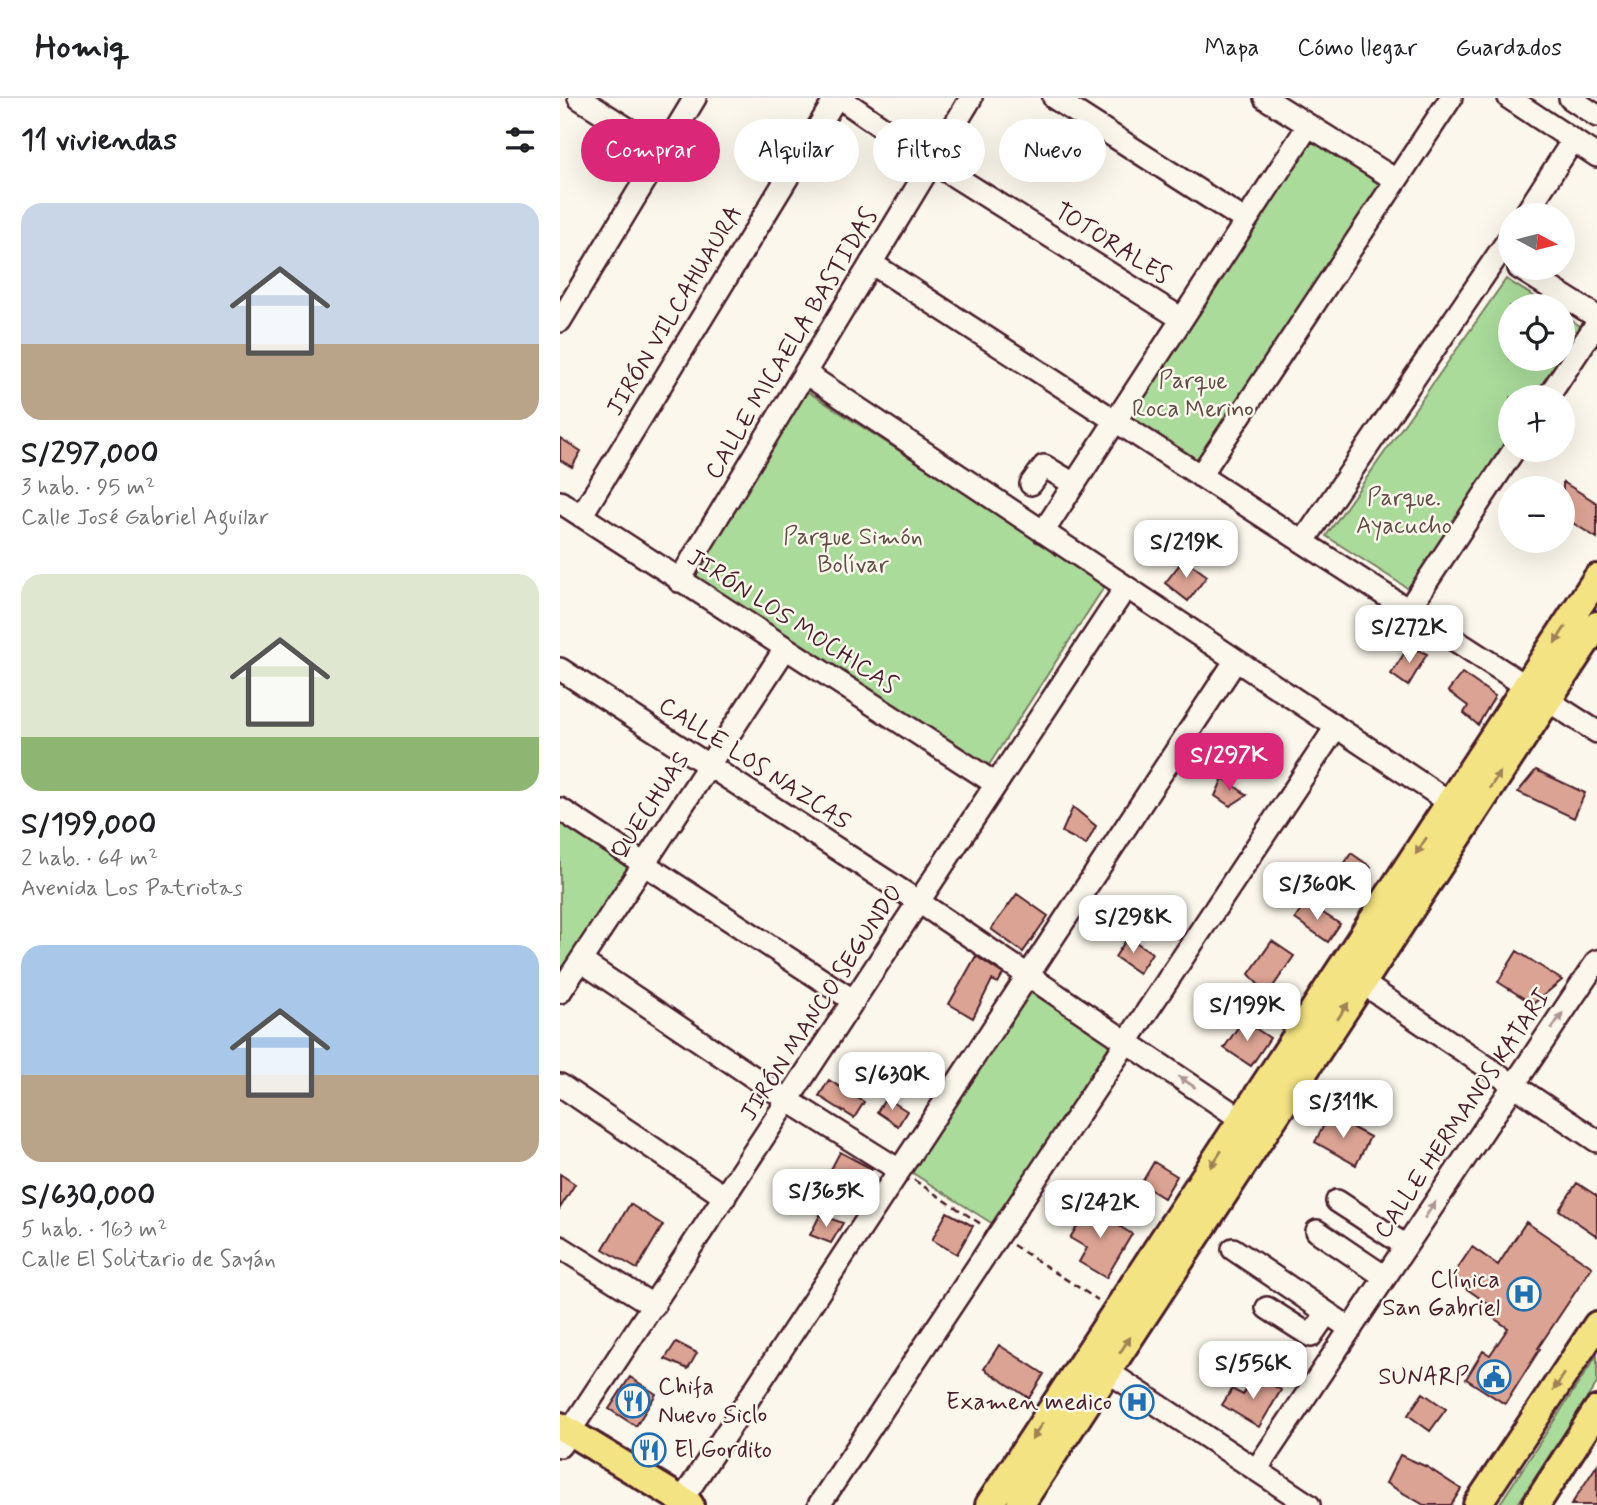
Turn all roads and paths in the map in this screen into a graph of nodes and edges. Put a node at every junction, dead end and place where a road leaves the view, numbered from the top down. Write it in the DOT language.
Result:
graph roads {
  1 [pos="579,98"];
  2 [pos="695,98"];
  3 [pos="838,98"];
  4 [pos="971,98"];
  5 [pos="1054,98"];
  6 [pos="1265,98"];
  7 [pos="1451,98"];
  8 [pos="1509,98"];
  9 [pos="1570,98"];
  10 [pos="1597,116"];
  11 [pos="612,119"];
  12 [pos="682,119"];
  13 [pos="958,119"];
  14 [pos="873,122"];
  15 [pos="1308,126"];
  16 [pos="1573,140"];
  17 [pos="1597,156"];
  18 [pos="1396,180"];
  19 [pos="644,182"];
  20 [pos="920,182"];
  21 [pos="964,182"];
  22 [pos="1533,203"];
  23 [pos="1246,220"];
  24 [pos="871,263"];
  25 [pos="1498,263"];
  26 [pos="1538,280"];
  27 [pos="1597,317"];
  28 [pos="1182,319"];
  29 [pos="560,321"];
  30 [pos="1597,323"];
  31 [pos="805,373"];
  32 [pos="1556,385"];
  33 [pos="1116,421"];
  34 [pos="1506,462"];
  35 [pos="1200,476"];
  36 [pos="1031,484"];
  37 [pos="1074,484"];
  38 [pos="560,502"];
  39 [pos="581,516"];
  40 [pos="1043,532"];
  41 [pos="1303,542"];
  42 [pos="1597,578"];
  43 [pos="679,581"];
  44 [pos="1126,587"];
  45 [pos="1408,610"];
  46 [pos="1597,625"];
  47 [pos="785,649"];
  48 [pos="1236,660"];
  49 [pos="560,669"];
  50 [pos="1537,693"];
  51 [pos="1336,727"];
  52 [pos="1597,732"];
  53 [pos="708,765"];
  54 [pos="996,784"];
  55 [pos="560,809"];
  56 [pos="1460,810"];
  57 [pos="644,864"];
  58 [pos="919,902"];
  59 [pos="581,961"];
  60 [pos="1597,961"];
  61 [pos="1028,975"];
  62 [pos="1351,976"];
  63 [pos="560,992"];
  64 [pos="854,1001"];
  65 [pos="1127,1041"];
  66 [pos="560,1085"];
  67 [pos="1514,1085"];
  68 [pos="789,1101"];
  69 [pos="1253,1127"];
  70 [pos="1597,1141"];
  71 [pos="900,1170"];
  72 [pos="725,1197"];
  73 [pos="1337,1200"];
  74 [pos="1317,1231"];
  75 [pos="1406,1246"];
  76 [pos="560,1247"];
  77 [pos="1233,1250"];
  78 [pos="1385,1277"];
  79 [pos="654,1306"];
  80 [pos="1267,1308"];
  81 [pos="1327,1313"];
  82 [pos="1597,1325"];
  83 [pos="1351,1329"];
  84 [pos="1086,1357"];
  85 [pos="1108,1371"];
  86 [pos="1597,1410"];
  87 [pos="563,1434"];
  88 [pos="1256,1470"];
  89 [pos="686,1503"];
  90 [pos="819,1505"];
  91 [pos="989,1505"];
  92 [pos="1020,1505"];
  93 [pos="1309,1505"];
  94 [pos="1477,1505"];
  95 [pos="1536,1505"];
  1 -- 11 [label="street"];
  2 -- 12 [label="street"];
  3 -- 14 [label="street, TOTORALES"];
  3 -- 39 [label="street, JIRÓN VILCAHUAURA"];
  4 -- 13 [label="street, CALLE MICAELA BASTIDAS"];
  5 -- 23 [label="street"];
  6 -- 15 [label="street"];
  7 -- 18 [label="street"];
  8 -- 16 [label="street"];
  9 -- 10 [label="street"];
  15 -- 18 [label="street"];
  15 -- 23 [label="street"];
  16 -- 17 [label="street"];
  16 -- 22 [label="street"];
  18 -- 35 [label="street"];
  19 -- 29 [label="street"];
  20 -- 24 [label="street, CALLE MICAELA BASTIDAS"];
  21 -- 28 [label="street, TOTORALES"];
  23 -- 28 [label="street"];
  24 -- 31 [label="street, CALLE MICAELA BASTIDAS"];
  24 -- 33 [label="street"];
  25 -- 41 [label="street"];
  26 -- 27 [label="street"];
  28 -- 33 [label="street"];
  30 -- 32 [label="street"];
  31 -- 40 [label="street"];
  31 -- 43 [label="street, CALLE MICAELA BASTIDAS"];
  33 -- 35 [label="street"];
  33 -- 37 [label="street"];
  34 -- 45 [label="street"];
  35 -- 41 [label="street"];
  36 -- 37 [label="street"];
  37 -- 40 [label="street"];
  38 -- 39 [label="street, JIRÓN LOS MOCHICAS"];
  39 -- 43 [label="street, JIRÓN LOS MOCHICAS"];
  40 -- 44 [label="street"];
  41 -- 45 [label="street"];
  42 -- 50 [label="main road, one-way"];
  43 -- 47 [label="street, JIRÓN LOS MOCHICAS"];
  44 -- 48 [label="street"];
  44 -- 54 [label="street, JIRÓN MANCO SEGUNDO"];
  45 -- 50 [label="street"];
  46 -- 50 [label="main road"];
  47 -- 53 [label="street, QUECHUAS"];
  47 -- 54 [label="street, JIRÓN LOS MOCHICAS"];
  48 -- 51 [label="street"];
  48 -- 61 [label="street"];
  49 -- 53 [label="street, CALLE LOS NAZCAS"];
  50 -- 52 [label="street"];
  50 -- 56 [label="main road"];
  51 -- 56 [label="street"];
  51 -- 65 [label="street"];
  53 -- 57 [label="street, QUECHUAS"];
  53 -- 58 [label="street, CALLE LOS NAZCAS"];
  54 -- 58 [label="street, JIRÓN MANCO SEGUNDO"];
  55 -- 57 [label="street"];
  56 -- 62 [label="main road"];
  57 -- 59 [label="street, QUECHUAS"];
  57 -- 64 [label="street"];
  58 -- 61 [label="street, CALLE LOS NAZCAS"];
  58 -- 64 [label="street, JIRÓN MANCO SEGUNDO"];
  59 -- 63 [label="street, QUECHUAS"];
  59 -- 68 [label="street"];
  67 -- 60 [label="street, CALLE HERMANOS KATARI, one-way"];
  61 -- 65 [label="street, CALLE LOS NAZCAS"];
  61 -- 71 [label="street"];
  62 -- 67 [label="street"];
  62 -- 69 [label="main road"];
  64 -- 68 [label="street, JIRÓN MANCO SEGUNDO"];
  69 -- 65 [label="street, one-way"];
  65 -- 90 [label="street"];
  66 -- 72 [label="street"];
  67 -- 70 [label="street"];
  75 -- 67 [label="street, CALLE HERMANOS KATARI, one-way"];
  68 -- 71 [label="street"];
  68 -- 72 [label="street, JIRÓN MANCO SEGUNDO"];
  69 -- 84 [label="main road, one-way"];
  85 -- 69 [label="main road, one-way"];
  71 -- 89 [label="street"];
  72 -- 79 [label="street, JIRÓN MANCO SEGUNDO"];
  73 -- 75 [label="street"];
  74 -- 78 [label="street"];
  75 -- 78 [label="street, CALLE HERMANOS KATARI"];
  76 -- 79 [label="street"];
  77 -- 81 [label="street"];
  78 -- 83 [label="street, CALLE HERMANOS KATARI"];
  79 -- 87 [label="street, JIRÓN MANCO SEGUNDO"];
  80 -- 81 [label="street"];
  81 -- 83 [label="street"];
  82 -- 94 [label="main road, one-way"];
  83 -- 88 [label="street, CALLE HERMANOS KATARI"];
  84 -- 85 [label="street"];
  84 -- 91 [label="main road, one-way"];
  85 -- 88 [label="street"];
  85 -- 92 [label="main road"];
  86 -- 95 [label="main road"];
  87 -- 89 [label="main road"];
  88 -- 93 [label="street"];
}
